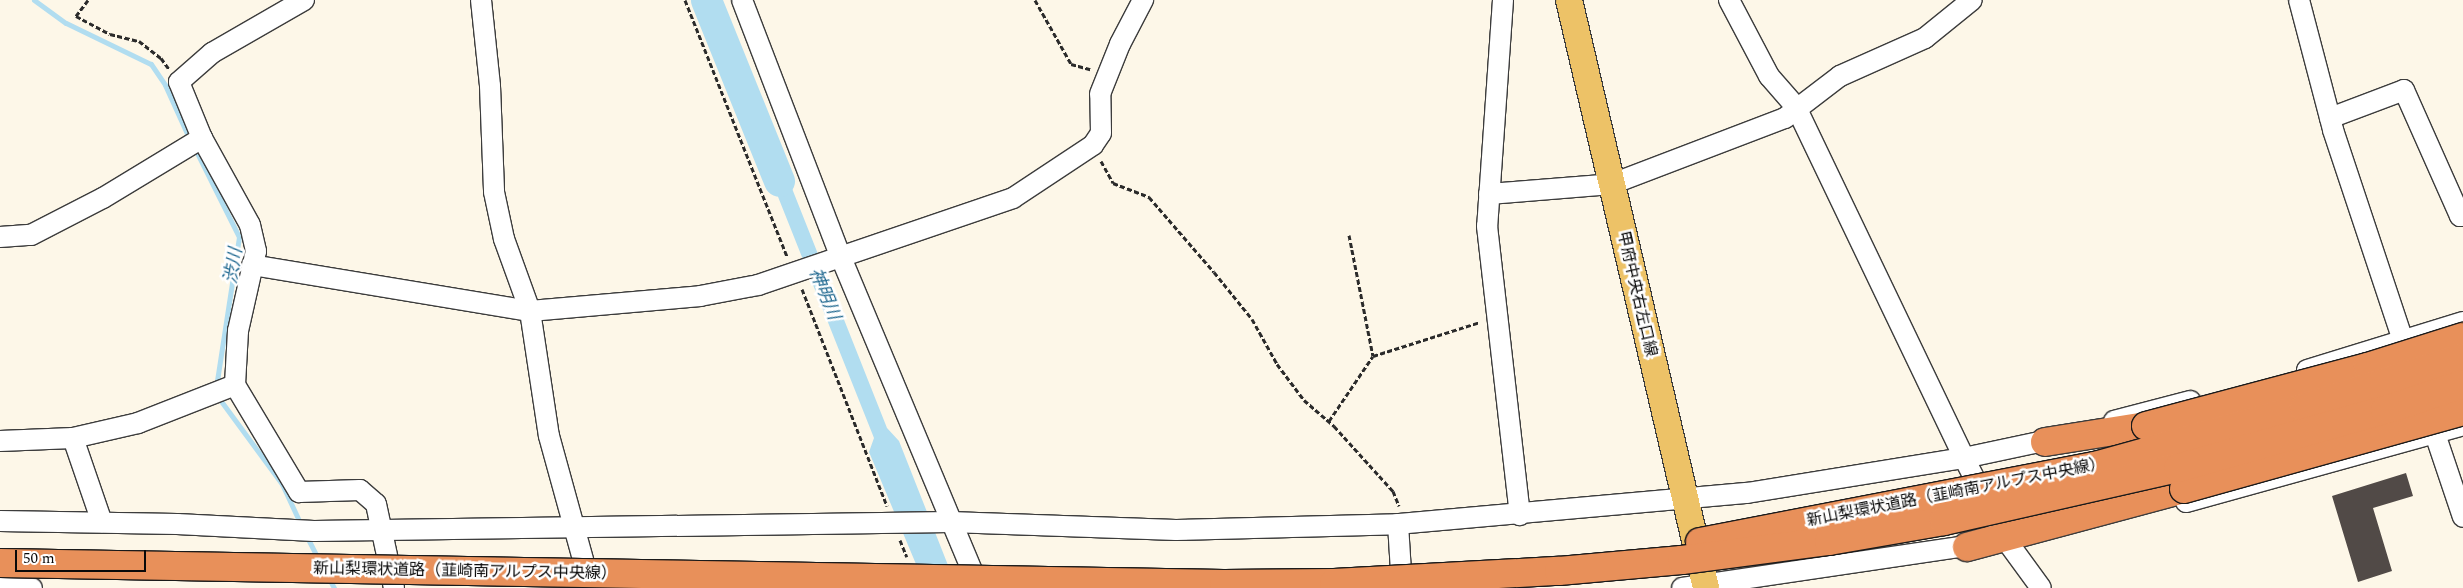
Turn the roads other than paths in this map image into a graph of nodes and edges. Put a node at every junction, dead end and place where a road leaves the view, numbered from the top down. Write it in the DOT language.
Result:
graph roads {
  1 [pos="304,0"];
  2 [pos="481,0"];
  3 [pos="742,0"];
  4 [pos="1143,0"];
  5 [pos="1502,0"];
  6 [pos="1570,0"];
  7 [pos="1729,0"];
  8 [pos="1972,0"];
  9 [pos="2299,0"];
  10 [pos="1796,107"];
  11 [pos="2330,118"];
  12 [pos="202,138"];
  13 [pos="1612,184"];
  14 [pos="1489,194"];
  15 [pos="2463,214"];
  16 [pos="0,237"];
  17 [pos="836,257"];
  18 [pos="252,265"];
  19 [pos="530,311"];
  20 [pos="2463,322"];
  21 [pos="2463,337"];
  22 [pos="2404,341"];
  23 [pos="2463,358"];
  24 [pos="2463,384"];
  25 [pos="235,385"];
  26 [pos="2463,411"];
  27 [pos="2463,425"];
  28 [pos="2435,434"];
  29 [pos="73,438"];
  30 [pos="0,442"];
  31 [pos="2045,442"];
  32 [pos="1964,458"];
  33 [pos="1683,498"];
  34 [pos="1520,515"];
  35 [pos="2463,517"];
  36 [pos="0,521"];
  37 [pos="102,522"];
  38 [pos="943,522"];
  39 [pos="1398,524"];
  40 [pos="572,526"];
  41 [pos="383,528"];
  42 [pos="2005,538"];
  43 [pos="1967,547"];
  44 [pos="0,563"];
  45 [pos="1559,571"];
  46 [pos="0,587"];
  47 [pos="1698,587"];
  48 [pos="32,588"];
  49 [pos="394,588"];
  50 [pos="592,588"];
  51 [pos="979,588"];
  52 [pos="1402,588"];
  53 [pos="2041,588"];
  1 -- 12 [label="street"];
  2 -- 19 [label="street"];
  3 -- 17 [label="street"];
  4 -- 17 [label="street"];
  5 -- 14 [label="street"];
  6 -- 13 [label="main road, 甲府中央右左口線"];
  7 -- 10 [label="street"];
  8 -- 10 [label="street"];
  9 -- 11 [label="street"];
  10 -- 13 [label="street"];
  10 -- 32 [label="street"];
  11 -- 15 [label="street"];
  11 -- 22 [label="street"];
  12 -- 16 [label="street"];
  12 -- 18 [label="street"];
  13 -- 14 [label="street"];
  13 -- 33 [label="main road, 甲府中央右左口線"];
  14 -- 34 [label="street"];
  17 -- 19 [label="street"];
  17 -- 38 [label="street"];
  18 -- 19 [label="street"];
  18 -- 25 [label="street"];
  19 -- 40 [label="street"];
  20 -- 22 [label="street"];
  21 -- 31 [label="highway, bridge"];
  22 -- 28 [label="street"];
  22 -- 31 [label="street"];
  23 -- 45 [label="highway, 新山梨環状道路（韮崎南アルプス中央線）, bridge"];
  24 -- 45 [label="highway, 新山梨環状道路（韮崎南アルプス中央線）, bridge"];
  25 -- 29 [label="street"];
  25 -- 41 [label="street"];
  26 -- 42 [label="highway, bridge"];
  27 -- 28 [label="street"];
  28 -- 35 [label="street"];
  28 -- 42 [label="street"];
  29 -- 30 [label="street"];
  29 -- 37 [label="street"];
  31 -- 32 [label="street"];
  32 -- 33 [label="street"];
  32 -- 42 [label="street"];
  33 -- 34 [label="street"];
  33 -- 47 [label="main road, 甲府中央右左口線"];
  34 -- 39 [label="street"];
  36 -- 37 [label="street"];
  37 -- 41 [label="street"];
  38 -- 39 [label="street"];
  38 -- 40 [label="street"];
  38 -- 51 [label="street"];
  39 -- 52 [label="street"];
  40 -- 41 [label="street"];
  40 -- 50 [label="street"];
  41 -- 49 [label="street"];
  42 -- 43 [label="highway"];
  42 -- 53 [label="street"];
  43 -- 47 [label="street"];
  44 -- 45 [label="highway, 新山梨環状道路（韮崎南アルプス中央線）, bridge"];
  46 -- 48 [label="street"];
}
